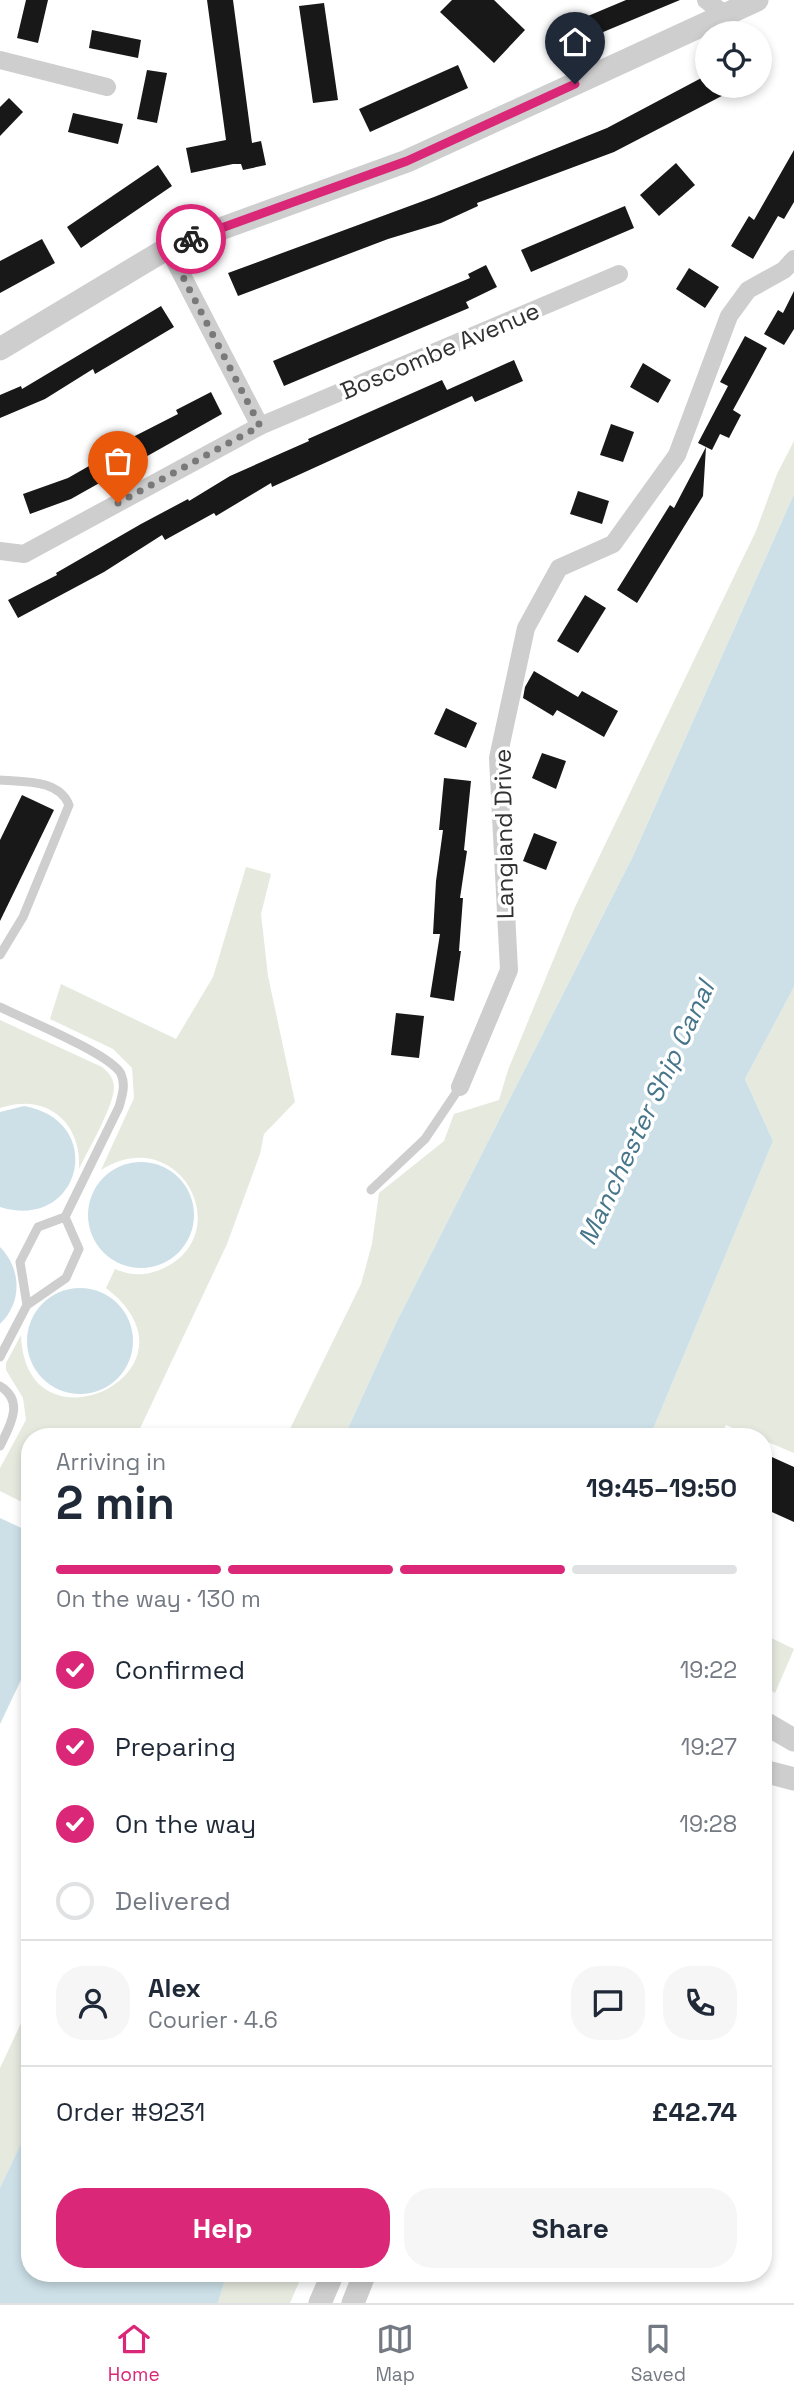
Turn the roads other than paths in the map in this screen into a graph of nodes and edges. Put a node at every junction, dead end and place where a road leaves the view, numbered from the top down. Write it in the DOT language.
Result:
graph roads {
  1 [pos="706,0"];
  2 [pos="757,0"];
  3 [pos="727,16"];
  4 [pos="0,60"];
  5 [pos="107,87"];
  6 [pos="168,248"];
  7 [pos="794,259"];
  8 [pos="619,274"];
  9 [pos="0,349"];
  10 [pos="260,426"];
  11 [pos="0,551"];
  12 [pos="0,779"];
  13 [pos="0,955"];
  14 [pos="0,1007"];
  15 [pos="460,1087"];
  16 [pos="372,1190"];
  17 [pos="65,1217"];
  18 [pos="27,1305"];
  19 [pos="0,1357"];
  20 [pos="0,1385"];
  21 [pos="0,1446"];
  22 [pos="772,1727"];
  23 [pos="794,1740"];
  24 [pos="772,1773"];
  25 [pos="794,1779"];
  26 [pos="329,2282"];
  27 [pos="361,2282"];
  28 [pos="320,2303"];
  29 [pos="352,2303"];
  1 -- 3 [label="street"];
  2 -- 3 [label="street"];
  3 -- 6 [label="street"];
  4 -- 5 [label="street"];
  6 -- 9 [label="street"];
  6 -- 10 [label="street"];
  7 -- 15 [label="street, Langland Drive"];
  8 -- 10 [label="street, Boscombe Avenue"];
  10 -- 11 [label="street, Boscombe Avenue"];
  12 -- 13 [label="lane"];
  14 -- 17 [label="lane"];
  15 -- 16 [label="lane"];
  17 -- 18 [label="lane"];
  17 -- 18 [label="lane"];
  18 -- 19 [label="lane"];
  20 -- 21 [label="lane"];
  22 -- 23 [label="street"];
  24 -- 25 [label="street"];
  26 -- 28 [label="street"];
  27 -- 29 [label="street"];
}
